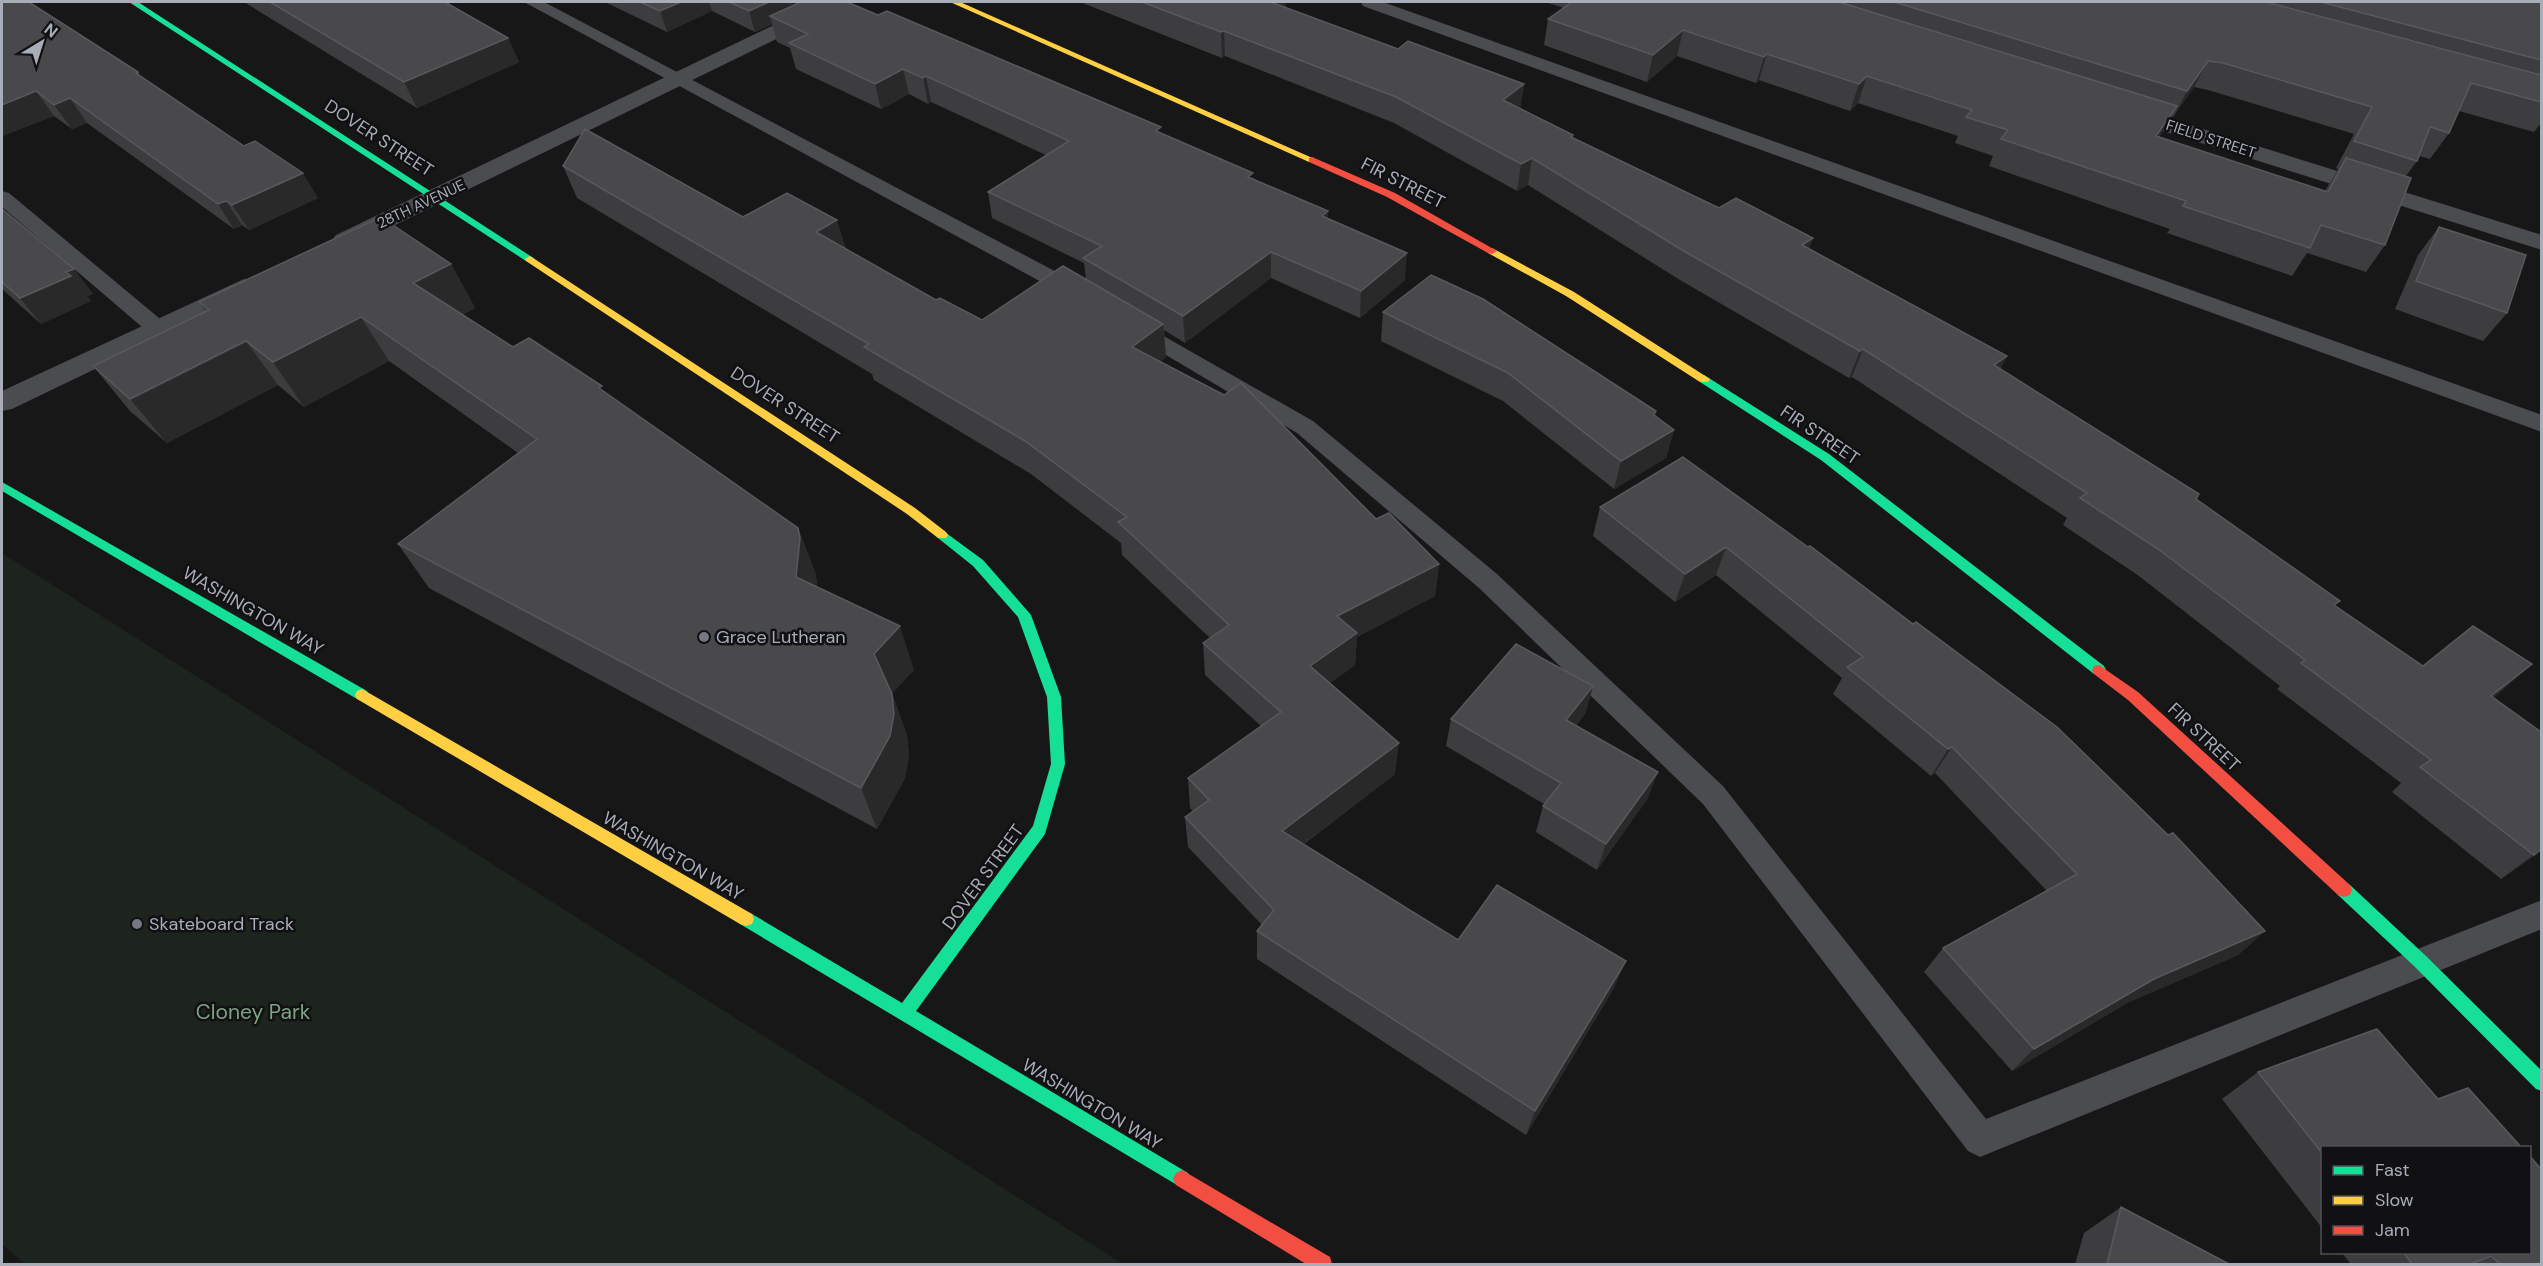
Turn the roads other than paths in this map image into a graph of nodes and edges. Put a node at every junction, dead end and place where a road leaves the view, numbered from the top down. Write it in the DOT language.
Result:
graph roads {
  1 [pos="133,2"];
  2 [pos="532,2"];
  3 [pos="837,2"];
  4 [pos="954,2"];
  5 [pos="1369,2"];
  6 [pos="679,78"];
  7 [pos="2097,102"];
  8 [pos="2,197"];
  9 [pos="437,197"];
  10 [pos="2541,243"];
  11 [pos="329,248"];
  12 [pos="265,278"];
  13 [pos="157,328"];
  14 [pos="2,402"];
  15 [pos="2541,424"];
  16 [pos="2,486"];
  17 [pos="2541,914"];
  18 [pos="2420,961"];
  19 [pos="906,1012"];
  20 [pos="2541,1083"];
  21 [pos="1323,1264"];
  1 -- 9 [label="street, DOVER STREET"];
  2 -- 6 [label="lane"];
  3 -- 6 [label="street, 28TH AVENUE"];
  4 -- 18 [label="street, FIR STREET"];
  5 -- 15 [label="lane"];
  6 -- 9 [label="street, 28TH AVENUE"];
  6 -- 18 [label="lane"];
  7 -- 10 [label="street, FIELD STREET"];
  8 -- 13 [label="lane"];
  9 -- 11 [label="street, 28TH AVENUE"];
  9 -- 19 [label="street, DOVER STREET"];
  12 -- 13 [label="street"];
  13 -- 14 [label="street"];
  16 -- 19 [label="street, WASHINGTON WAY"];
  17 -- 18 [label="lane"];
  18 -- 20 [label="street, FIR STREET"];
  19 -- 21 [label="street, WASHINGTON WAY"];
}
